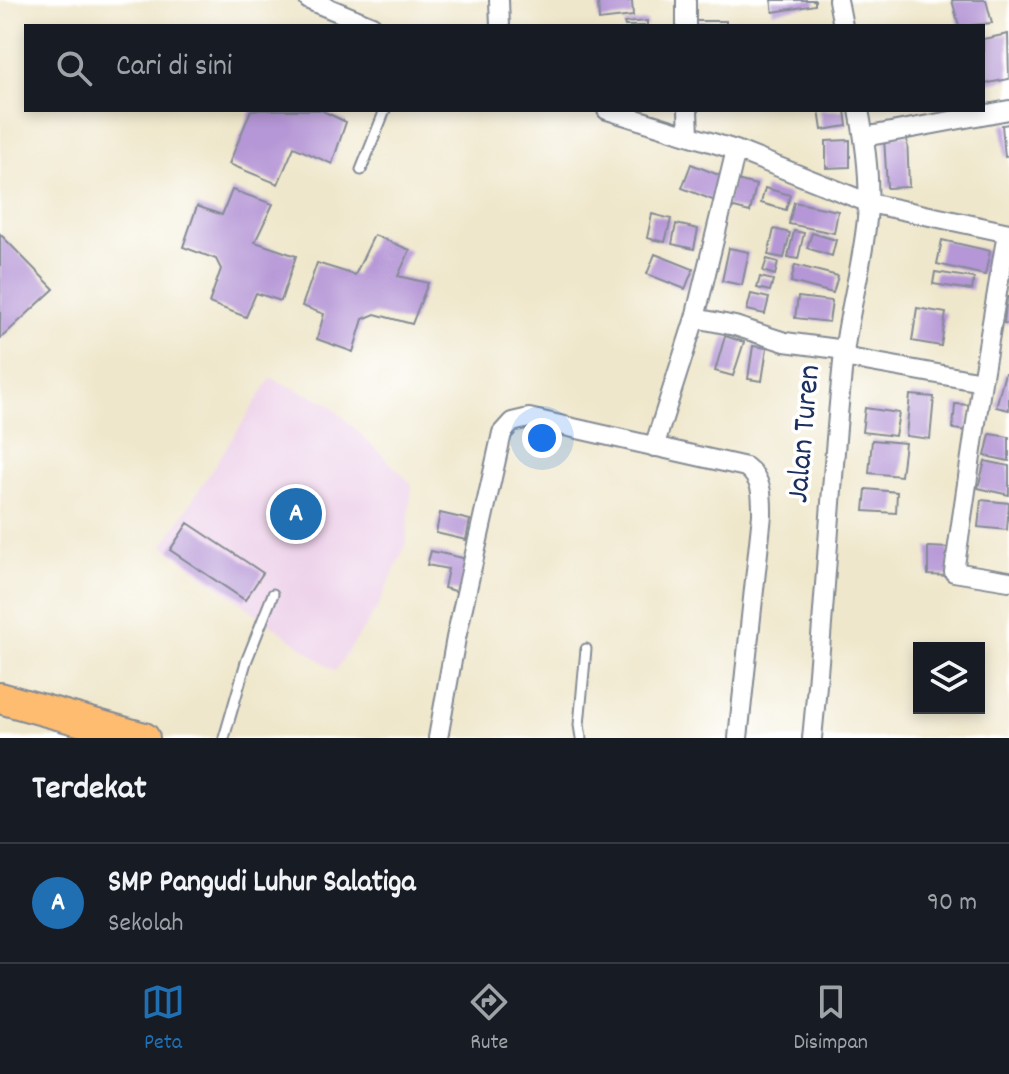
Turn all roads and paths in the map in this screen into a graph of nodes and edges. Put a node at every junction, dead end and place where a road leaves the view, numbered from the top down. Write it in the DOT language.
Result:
graph roads {
  1 [pos="309,0"];
  2 [pos="499,0"];
  3 [pos="686,0"];
  4 [pos="838,0"];
  5 [pos="367,24"];
  6 [pos="500,24"];
  7 [pos="686,24"];
  8 [pos="843,24"];
  9 [pos="1009,110"];
  10 [pos="384,112"];
  11 [pos="614,112"];
  12 [pos="688,112"];
  13 [pos="859,112"];
  14 [pos="689,135"];
  15 [pos="864,137"];
  16 [pos="736,150"];
  17 [pos="361,170"];
  18 [pos="869,203"];
  19 [pos="1008,233"];
  20 [pos="695,318"];
  21 [pos="844,354"];
  22 [pos="982,382"];
  23 [pos="654,447"];
  24 [pos="1009,581"];
  25 [pos="273,594"];
  26 [pos="586,649"];
  27 [pos="0,698"];
  28 [pos="84,731"];
  29 [pos="144,738"];
  30 [pos="224,738"];
  31 [pos="438,738"];
  32 [pos="581,738"];
  33 [pos="738,738"];
  34 [pos="812,738"];
  1 -- 5 [label="street"];
  2 -- 6 [label="street"];
  3 -- 7 [label="street"];
  4 -- 8 [label="street"];
  9 -- 15 [label="street"];
  10 -- 17 [label="lane"];
  11 -- 14 [label="street"];
  12 -- 14 [label="street"];
  13 -- 15 [label="street, Jalan Turen"];
  14 -- 16 [label="street"];
  15 -- 18 [label="street, Jalan Turen"];
  16 -- 18 [label="street"];
  16 -- 20 [label="street"];
  18 -- 19 [label="street"];
  18 -- 21 [label="street, Jalan Turen"];
  19 -- 22 [label="street"];
  20 -- 21 [label="street"];
  20 -- 23 [label="street"];
  21 -- 22 [label="street"];
  21 -- 34 [label="street, Jalan Turen"];
  22 -- 24 [label="street"];
  23 -- 31 [label="street"];
  23 -- 33 [label="street"];
  25 -- 30 [label="lane"];
  26 -- 32 [label="lane"];
  27 -- 28 [label="main road"];
  28 -- 29 [label="main road"];
}
